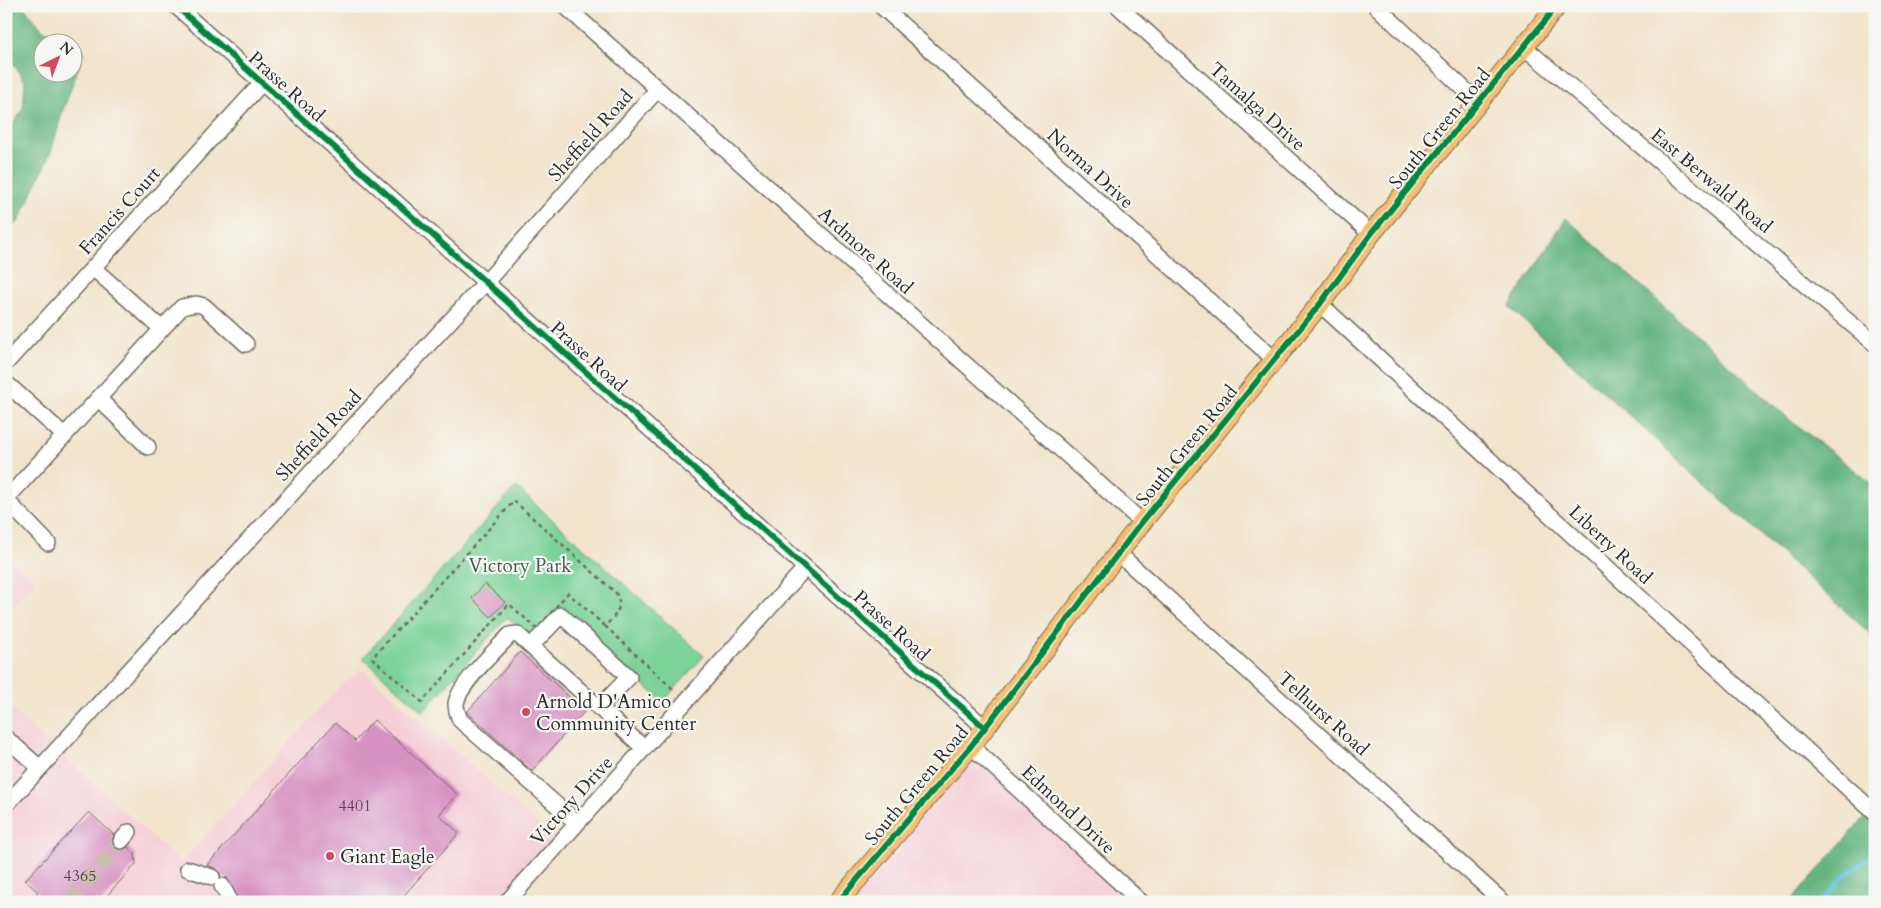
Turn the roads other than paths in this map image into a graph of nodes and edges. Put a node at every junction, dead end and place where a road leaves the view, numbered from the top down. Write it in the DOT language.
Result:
graph roads {
  1 [pos="176,6"];
  2 [pos="565,6"];
  3 [pos="881,6"];
  4 [pos="1118,6"];
  5 [pos="1376,6"];
  6 [pos="1557,6"];
  7 [pos="1524,47"];
  8 [pos="261,84"];
  9 [pos="657,90"];
  10 [pos="1479,103"];
  11 [pos="1371,234"];
  12 [pos="93,268"];
  13 [pos="486,283"];
  14 [pos="1320,304"];
  15 [pos="162,329"];
  16 [pos="246,344"];
  17 [pos="1875,344"];
  18 [pos="1274,360"];
  19 [pos="6,363"];
  20 [pos="6,383"];
  21 [pos="99,398"];
  22 [pos="65,436"];
  23 [pos="148,447"];
  24 [pos="7,498"];
  25 [pos="1142,522"];
  26 [pos="48,543"];
  27 [pos="1119,554"];
  28 [pos="805,568"];
  29 [pos="532,646"];
  30 [pos="599,708"];
  31 [pos="984,727"];
  32 [pos="6,738"];
  33 [pos="971,746"];
  34 [pos="644,748"];
  35 [pos="40,768"];
  36 [pos="6,805"];
  37 [pos="1875,813"];
  38 [pos="577,822"];
  39 [pos="188,870"];
  40 [pos="229,902"];
  41 [pos="507,902"];
  42 [pos="838,902"];
  43 [pos="1141,902"];
  44 [pos="1503,902"];
  1 -- 8 [label="street, Prasse Road"];
  2 -- 9 [label="street, Ardmore Road"];
  3 -- 18 [label="street, Norma Drive"];
  4 -- 11 [label="street, Tamalga Drive"];
  5 -- 10 [label="street"];
  6 -- 7 [label="main road, South Green Road"];
  7 -- 10 [label="main road, South Green Road"];
  7 -- 17 [label="street, East Berwald Road"];
  8 -- 12 [label="street, Francis Court"];
  8 -- 13 [label="street, Prasse Road"];
  9 -- 13 [label="street, Sheffield Road"];
  9 -- 25 [label="street, Ardmore Road"];
  10 -- 11 [label="main road, South Green Road"];
  11 -- 14 [label="main road, South Green Road"];
  12 -- 15 [label="street"];
  12 -- 19 [label="street, Francis Court"];
  13 -- 28 [label="street, Prasse Road"];
  13 -- 35 [label="street, Sheffield Road"];
  14 -- 18 [label="main road, South Green Road"];
  14 -- 37 [label="street, Liberty Road"];
  15 -- 16 [label="street"];
  15 -- 21 [label="street"];
  18 -- 25 [label="main road, South Green Road"];
  20 -- 22 [label="street"];
  21 -- 22 [label="street"];
  21 -- 23 [label="street"];
  22 -- 24 [label="street"];
  24 -- 26 [label="street"];
  25 -- 27 [label="main road, South Green Road"];
  27 -- 31 [label="main road, South Green Road"];
  27 -- 44 [label="street, Telhurst Road"];
  28 -- 31 [label="street, Prasse Road"];
  28 -- 34 [label="street, Victory Drive"];
  29 -- 30 [label="street"];
  29 -- 30 [label="street"];
  29 -- 38 [label="street"];
  30 -- 34 [label="street"];
  31 -- 33 [label="main road, South Green Road"];
  32 -- 35 [label="street"];
  33 -- 42 [label="main road, South Green Road"];
  33 -- 43 [label="street, Edmond Drive"];
  34 -- 38 [label="street, Victory Drive"];
  35 -- 36 [label="street, Sheffield Road"];
  38 -- 41 [label="street, Victory Drive"];
  39 -- 40 [label="street"];
}
